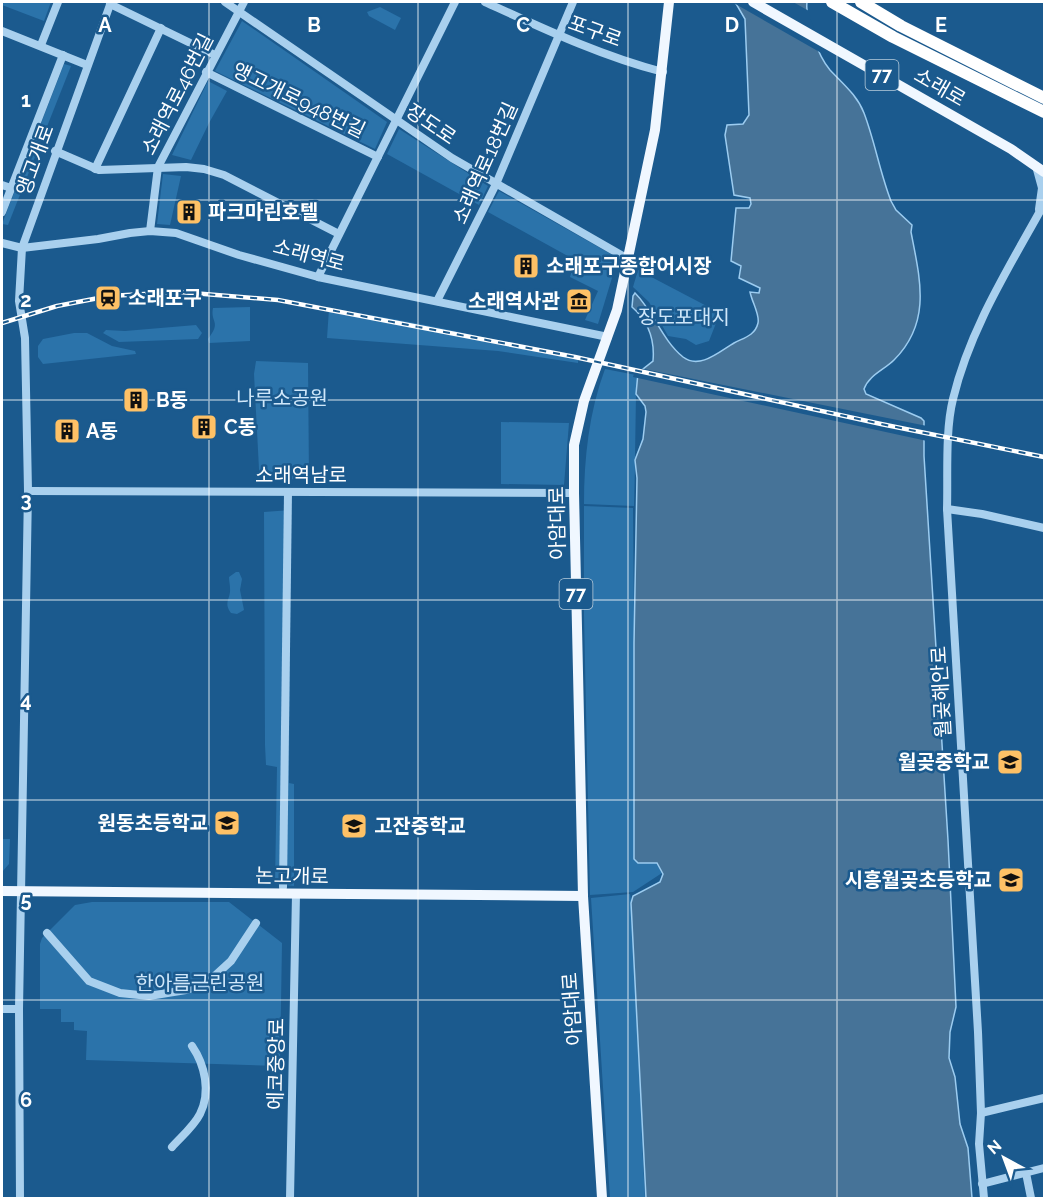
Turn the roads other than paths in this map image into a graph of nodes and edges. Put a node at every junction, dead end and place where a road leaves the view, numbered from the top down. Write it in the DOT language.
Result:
graph roads {
  1 [pos="58,2"];
  2 [pos="225,2"];
  3 [pos="244,2"];
  4 [pos="455,2"];
  5 [pos="485,2"];
  6 [pos="573,2"];
  7 [pos="669,2"];
  8 [pos="753,2"];
  9 [pos="832,2"];
  10 [pos="861,2"];
  11 [pos="111,3"];
  12 [pos="239,11"];
  13 [pos="160,28"];
  14 [pos="2,31"];
  15 [pos="558,35"];
  16 [pos="41,45"];
  17 [pos="63,55"];
  18 [pos="215,55"];
  19 [pos="87,65"];
  20 [pos="206,72"];
  21 [pos="663,72"];
  22 [pos="1044,98"];
  23 [pos="1044,112"];
  24 [pos="396,121"];
  25 [pos="56,151"];
  26 [pos="378,157"];
  27 [pos="158,167"];
  28 [pos="95,169"];
  29 [pos="1040,169"];
  30 [pos="2,184"];
  31 [pos="496,184"];
  32 [pos="11,188"];
  33 [pos="1044,204"];
  34 [pos="2,212"];
  35 [pos="1039,218"];
  36 [pos="150,231"];
  37 [pos="339,234"];
  38 [pos="2,243"];
  39 [pos="22,248"];
  40 [pos="628,259"];
  41 [pos="318,277"];
  42 [pos="437,301"];
  43 [pos="608,337"];
  44 [pos="28,491"];
  45 [pos="288,492"];
  46 [pos="574,493"];
  47 [pos="947,509"];
  48 [pos="1044,528"];
  49 [pos="283,887"];
  50 [pos="2,891"];
  51 [pos="21,891"];
  52 [pos="296,894"];
  53 [pos="583,896"];
  54 [pos="256,923"];
  55 [pos="47,933"];
  56 [pos="2,1009"];
  57 [pos="19,1009"];
  58 [pos="192,1046"];
  59 [pos="1044,1098"];
  60 [pos="981,1113"];
  61 [pos="172,1147"];
  62 [pos="1044,1168"];
  63 [pos="1026,1173"];
  64 [pos="982,1184"];
  65 [pos="20,1198"];
  66 [pos="290,1198"];
  67 [pos="602,1198"];
  68 [pos="984,1198"];
  69 [pos="1031,1198"];
  1 -- 16 [label="street"];
  2 -- 12 [label="street, 장도로"];
  3 -- 12 [label="street, 소래역로46번길"];
  4 -- 24 [label="street"];
  5 -- 15 [label="street, 포구로"];
  6 -- 15 [label="street, 소래역로18번길"];
  7 -- 21 [label="main road, 아암대로 / 77"];
  8 -- 29 [label="main road, 소래로 / 77"];
  9 -- 23 [label="highway"];
  10 -- 22 [label="highway"];
  11 -- 13 [label="street, 앵고개로948번길"];
  11 -- 19 [label="street, 앵고개로"];
  12 -- 18 [label="street, 소래역로46번길"];
  12 -- 24 [label="street, 장도로"];
  13 -- 18 [label="street, 앵고개로948번길"];
  13 -- 28 [label="street"];
  14 -- 16 [label="street"];
  15 -- 21 [label="street, 포구로"];
  15 -- 31 [label="street, 소래역로18번길"];
  16 -- 17 [label="street"];
  17 -- 19 [label="street"];
  17 -- 32 [label="street"];
  18 -- 20 [label="street, 소래역로46번길"];
  19 -- 25 [label="street, 앵고개로"];
  20 -- 26 [label="street, 앵고개로948번길"];
  20 -- 27 [label="street, 소래역로46번길"];
  21 -- 40 [label="main road, 아암대로 / 77"];
  24 -- 26 [label="street"];
  24 -- 31 [label="street, 장도로"];
  25 -- 28 [label="street"];
  25 -- 39 [label="street, 앵고개로"];
  26 -- 37 [label="street"];
  27 -- 28 [label="street"];
  27 -- 36 [label="street, 소래역로46번길"];
  27 -- 37 [label="street"];
  29 -- 35 [label="street"];
  30 -- 32 [label="street"];
  31 -- 40 [label="street, 장도로"];
  31 -- 42 [label="street, 소래역로18번길"];
  32 -- 34 [label="street"];
  33 -- 35 [label="street, 월곶해안로"];
  35 -- 47 [label="street, 월곶해안로"];
  36 -- 39 [label="street, 소래역로"];
  36 -- 41 [label="street, 소래역로"];
  37 -- 41 [label="street"];
  38 -- 39 [label="street, 소래역로"];
  39 -- 44 [label="street, 앵고개로"];
  40 -- 43 [label="main road, 아암대로 / 77"];
  41 -- 42 [label="street, 소래역로"];
  42 -- 43 [label="street, 소래역로"];
  43 -- 46 [label="main road, 아암대로 / 77"];
  44 -- 45 [label="street, 소래역남로"];
  44 -- 51 [label="street, 앵고개로"];
  45 -- 46 [label="street, 소래역남로"];
  45 -- 49 [label="street"];
  46 -- 53 [label="main road, 아암대로 / 77"];
  47 -- 48 [label="street"];
  47 -- 60 [label="street, 월곶해안로"];
  50 -- 51 [label="main road, 논고개로"];
  51 -- 52 [label="main road, 논고개로"];
  51 -- 57 [label="street, 앵고개로"];
  52 -- 53 [label="main road, 논고개로"];
  52 -- 66 [label="street, 에코중앙로"];
  53 -- 67 [label="main road, 아암대로 / 77"];
  54 -- 55 [label="street"];
  56 -- 57 [label="street"];
  57 -- 65 [label="street, 앵고개로"];
  58 -- 61 [label="street"];
  59 -- 60 [label="street"];
  60 -- 64 [label="street, 월곶해안로"];
  62 -- 63 [label="street"];
  63 -- 64 [label="street"];
  63 -- 69 [label="street"];
  64 -- 68 [label="street, 월곶해안로"];
}
